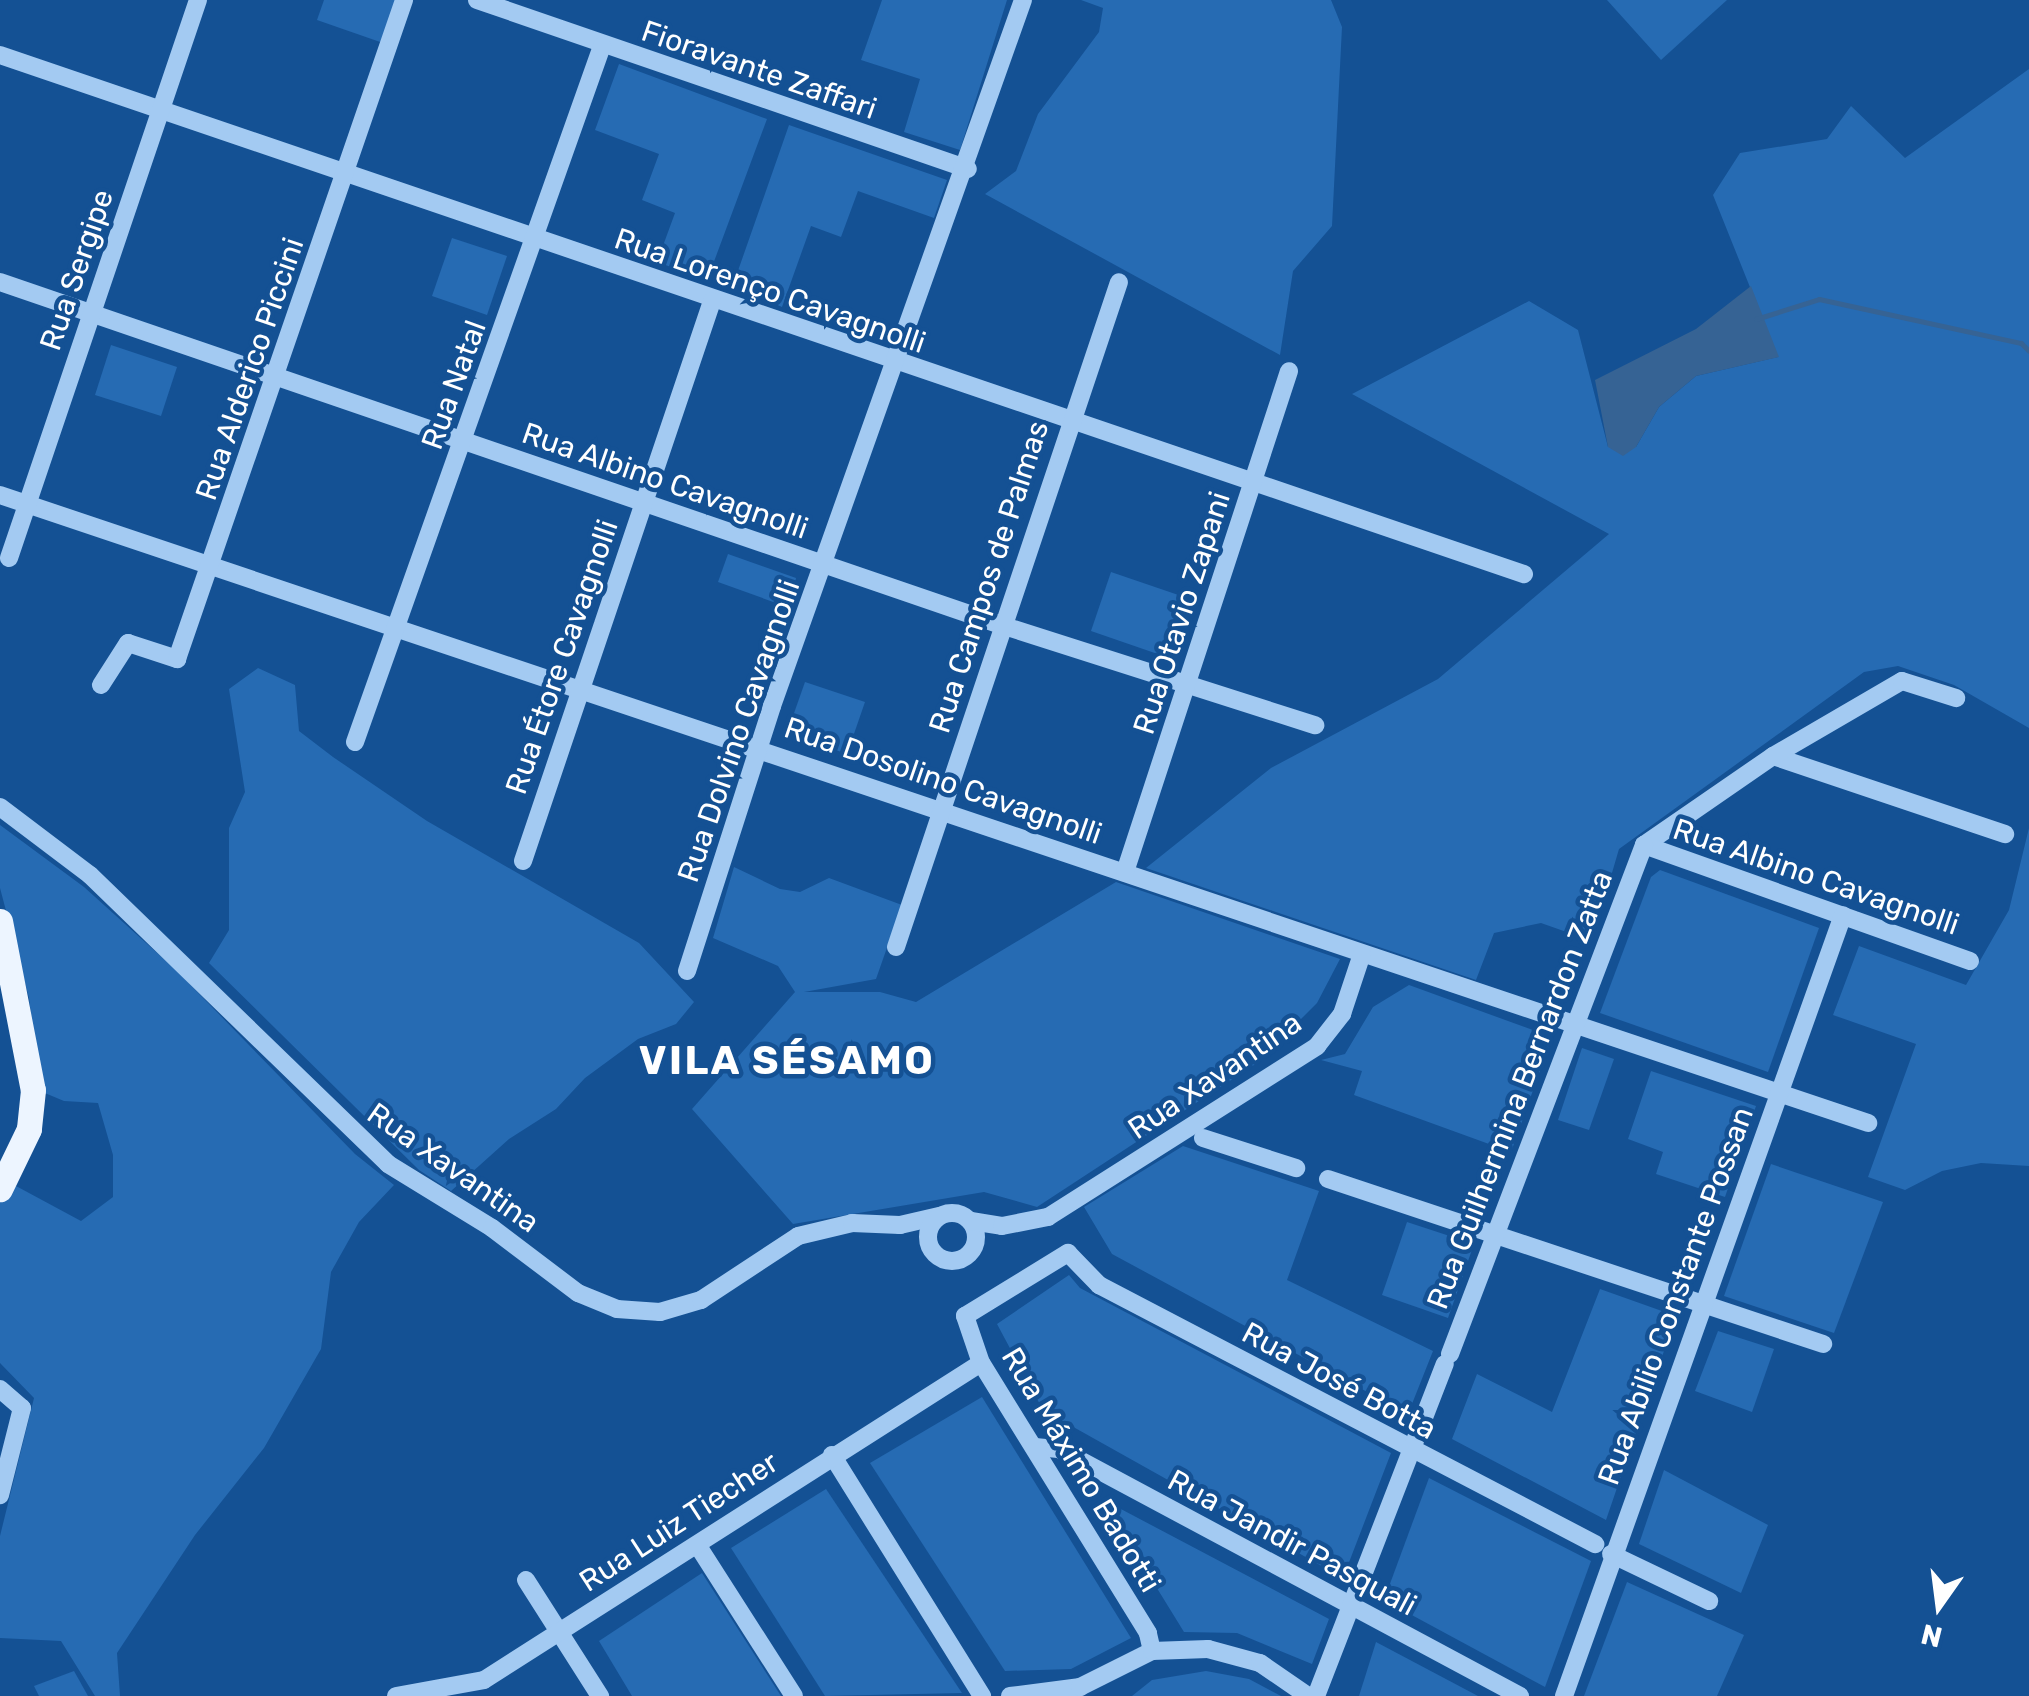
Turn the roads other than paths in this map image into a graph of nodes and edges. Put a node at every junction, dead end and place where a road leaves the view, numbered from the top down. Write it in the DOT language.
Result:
graph roads {
  1 [pos="198,0"];
  2 [pos="404,0"];
  3 [pos="477,0"];
  4 [pos="1023,0"];
  5 [pos="602,46"];
  6 [pos="0,55"];
  7 [pos="160,110"];
  8 [pos="968,169"];
  9 [pos="348,173"];
  10 [pos="535,242"];
  11 [pos="0,282"];
  12 [pos="1119,282"];
  13 [pos="712,301"];
  14 [pos="90,314"];
  15 [pos="895,362"];
  16 [pos="1290,371"];
  17 [pos="275,381"];
  18 [pos="1070,421"];
  19 [pos="463,442"];
  20 [pos="1253,485"];
  21 [pos="0,495"];
  22 [pos="644,502"];
  23 [pos="26,504"];
  24 [pos="9,558"];
  25 [pos="826,564"];
  26 [pos="212,565"];
  27 [pos="1524,574"];
  28 [pos="1001,625"];
  29 [pos="396,628"];
  30 [pos="101,684"];
  31 [pos="1187,684"];
  32 [pos="578,686"];
  33 [pos="1956,698"];
  34 [pos="1315,725"];
  35 [pos="355,742"];
  36 [pos="758,746"];
  37 [pos="1772,756"];
  38 [pos="0,808"];
  39 [pos="941,811"];
  40 [pos="2005,834"];
  41 [pos="1644,846"];
  42 [pos="523,861"];
  43 [pos="1126,872"];
  44 [pos="1842,915"];
  45 [pos="0,921"];
  46 [pos="896,947"];
  47 [pos="1362,954"];
  48 [pos="1970,961"];
  49 [pos="687,971"];
  50 [pos="1574,1025"];
  51 [pos="1778,1094"];
  52 [pos="1868,1123"];
  53 [pos="1203,1138"];
  54 [pos="1296,1168"];
  55 [pos="1328,1179"];
  56 [pos="0,1189"];
  57 [pos="939,1216"];
  58 [pos="971,1221"];
  59 [pos="900,1225"];
  60 [pos="1002,1226"];
  61 [pos="1494,1234"];
  62 [pos="929,1246"];
  63 [pos="974,1248"];
  64 [pos="1068,1254"];
  65 [pos="1701,1304"];
  66 [pos="1823,1344"];
  67 [pos="981,1362"];
  68 [pos="0,1388"];
  69 [pos="1035,1447"];
  70 [pos="1411,1450"];
  71 [pos="832,1455"];
  72 [pos="0,1495"];
  73 [pos="698,1546"];
  74 [pos="1603,1549"];
  75 [pos="526,1580"];
  76 [pos="1709,1601"];
  77 [pos="1351,1607"];
  78 [pos="560,1632"];
  79 [pos="1152,1651"];
  80 [pos="396,1696"];
  81 [pos="600,1696"];
  82 [pos="794,1696"];
  83 [pos="982,1696"];
  84 [pos="1010,1696"];
  85 [pos="1308,1696"];
  86 [pos="1316,1696"];
  87 [pos="1520,1696"];
  88 [pos="1564,1696"];
  1 -- 7 [label="street, Rua Sergipe"];
  2 -- 9 [label="street, Rua Alderico Piccini"];
  3 -- 5 [label="street, Fioravante Zaffari"];
  4 -- 8 [label="street, Rua Dolvino Cavagnolli"];
  5 -- 8 [label="street, Fioravante Zaffari"];
  5 -- 10 [label="street, Rua Natal"];
  6 -- 7 [label="street, Rua Lorenço Cavagnolli"];
  7 -- 9 [label="street, Rua Lorenço Cavagnolli"];
  7 -- 14 [label="street, Rua Sergipe"];
  8 -- 15 [label="street, Rua Dolvino Cavagnolli"];
  9 -- 10 [label="street, Rua Lorenço Cavagnolli"];
  9 -- 17 [label="street, Rua Alderico Piccini"];
  10 -- 13 [label="street, Rua Lorenço Cavagnolli"];
  10 -- 19 [label="street, Rua Natal"];
  11 -- 14 [label="street, Rua Albino Cavagnolli"];
  12 -- 18 [label="street, Rua Campos de Palmas"];
  13 -- 15 [label="street, Rua Lorenço Cavagnolli"];
  13 -- 22 [label="street, Rua Étore Cavagnolli"];
  14 -- 17 [label="street, Rua Albino Cavagnolli"];
  14 -- 23 [label="street, Rua Sergipe"];
  15 -- 18 [label="street, Rua Lorenço Cavagnolli"];
  15 -- 25 [label="street, Rua Dolvino Cavagnolli"];
  16 -- 20 [label="street, Rua Otavio Zapani"];
  17 -- 19 [label="street, Rua Albino Cavagnolli"];
  17 -- 26 [label="street, Rua Alderico Piccini"];
  18 -- 20 [label="street, Rua Lorenço Cavagnolli"];
  18 -- 28 [label="street, Rua Campos de Palmas"];
  19 -- 22 [label="street, Rua Albino Cavagnolli"];
  19 -- 29 [label="street, Rua Natal"];
  20 -- 27 [label="street, Rua Lorenço Cavagnolli"];
  20 -- 31 [label="street, Rua Otavio Zapani"];
  21 -- 23 [label="street, Rua Dosolino Cavagnolli"];
  22 -- 25 [label="street, Rua Albino Cavagnolli"];
  22 -- 32 [label="street, Rua Étore Cavagnolli"];
  23 -- 24 [label="street, Rua Sergipe"];
  23 -- 26 [label="street, Rua Dosolino Cavagnolli"];
  25 -- 28 [label="street, Rua Albino Cavagnolli"];
  25 -- 36 [label="street, Rua Dolvino Cavagnolli"];
  26 -- 29 [label="street, Rua Dosolino Cavagnolli"];
  26 -- 30 [label="street, Rua Alderico Piccini"];
  28 -- 31 [label="street, Rua Albino Cavagnolli"];
  28 -- 39 [label="street, Rua Campos de Palmas"];
  29 -- 32 [label="street, Rua Dosolino Cavagnolli"];
  29 -- 35 [label="street, Rua Natal"];
  31 -- 34 [label="street, Rua Albino Cavagnolli"];
  31 -- 43 [label="street, Rua Otavio Zapani"];
  32 -- 36 [label="street, Rua Dosolino Cavagnolli"];
  32 -- 42 [label="street, Rua Étore Cavagnolli"];
  33 -- 37 [label="street"];
  36 -- 39 [label="street, Rua Dosolino Cavagnolli"];
  36 -- 49 [label="street, Rua Dolvino Cavagnolli"];
  37 -- 40 [label="street"];
  37 -- 41 [label="street"];
  38 -- 59 [label="street, Rua Xavantina"];
  39 -- 43 [label="street, Rua Dosolino Cavagnolli"];
  39 -- 46 [label="street, Rua Campos de Palmas"];
  41 -- 44 [label="street, Rua Albino Cavagnolli"];
  41 -- 50 [label="street, Rua Guilhermina Bernardon Zatta"];
  43 -- 47 [label="street, Rua Dosolino Cavagnolli"];
  44 -- 48 [label="street, Rua Albino Cavagnolli"];
  44 -- 51 [label="street, Rua Abilio Constante Possan"];
  45 -- 56 [label="main road"];
  47 -- 50 [label="street, Rua Dosolino Cavagnolli"];
  47 -- 60 [label="street, Rua Xavantina"];
  50 -- 51 [label="street, Rua Dosolino Cavagnolli"];
  50 -- 61 [label="street, Rua Guilhermina Bernardon Zatta"];
  51 -- 52 [label="street, Rua Dosolino Cavagnolli"];
  51 -- 65 [label="street, Rua Abilio Constante Possan"];
  53 -- 54 [label="street"];
  55 -- 61 [label="street"];
  57 -- 58 [label="street"];
  57 -- 59 [label="street, Rua Xavantina"];
  57 -- 62 [label="street"];
  58 -- 60 [label="street"];
  58 -- 63 [label="street"];
  59 -- 62 [label="street"];
  60 -- 63 [label="street"];
  61 -- 65 [label="street"];
  61 -- 70 [label="street, Rua Guilhermina Bernardon Zatta"];
  62 -- 63 [label="street"];
  64 -- 67 [label="street, Rua Máximo Badotti"];
  64 -- 70 [label="street, Rua José Botta"];
  65 -- 66 [label="street"];
  65 -- 74 [label="street, Rua Abilio Constante Possan"];
  67 -- 69 [label="street, Rua Máximo Badotti"];
  67 -- 71 [label="street, Rua Luiz Tiecher"];
  68 -- 72 [label="street"];
  69 -- 77 [label="street, Rua Jandir Pasquali"];
  69 -- 79 [label="street, Rua Máximo Badotti"];
  70 -- 74 [label="street, Rua José Botta"];
  70 -- 77 [label="street, Rua Guilhermina Bernardon Zatta"];
  71 -- 73 [label="street, Rua Luiz Tiecher"];
  71 -- 83 [label="street"];
  73 -- 78 [label="street, Rua Luiz Tiecher"];
  73 -- 82 [label="street"];
  74 -- 76 [label="street, Rua José Botta"];
  74 -- 88 [label="street, Rua Abilio Constante Possan"];
  75 -- 78 [label="street"];
  77 -- 86 [label="street, Rua Guilhermina Bernardon Zatta"];
  77 -- 87 [label="street, Rua Jandir Pasquali"];
  78 -- 80 [label="street, Rua Luiz Tiecher"];
  78 -- 81 [label="street"];
  79 -- 84 [label="street"];
  79 -- 85 [label="street"];
}
